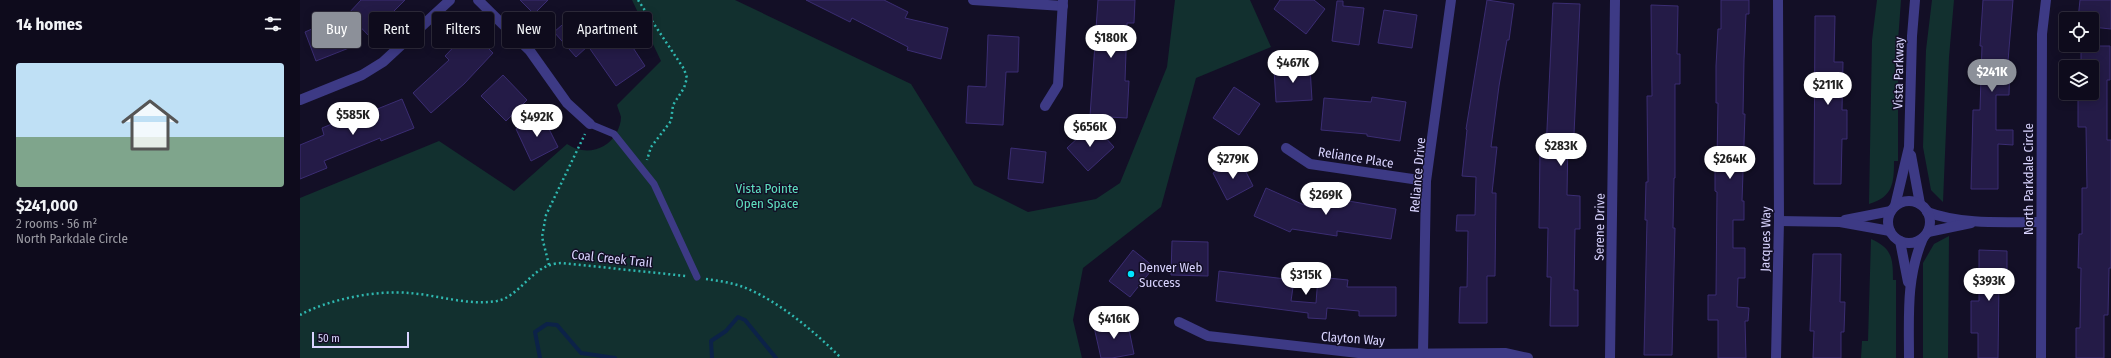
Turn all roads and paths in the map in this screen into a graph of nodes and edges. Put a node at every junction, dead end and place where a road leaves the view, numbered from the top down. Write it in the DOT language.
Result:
graph roads {
  1 [pos="450,0"];
  2 [pos="478,0"];
  3 [pos="638,0"];
  4 [pos="973,0"];
  5 [pos="1451,0"];
  6 [pos="1615,0"];
  7 [pos="1778,0"];
  8 [pos="1915,0"];
  9 [pos="2046,0"];
  10 [pos="1063,3"];
  11 [pos="300,100"];
  12 [pos="1045,106"];
  13 [pos="590,124"];
  14 [pos="580,145"];
  15 [pos="1910,147"];
  16 [pos="1286,148"];
  17 [pos="646,163"];
  18 [pos="1426,181"];
  19 [pos="1920,204"];
  20 [pos="1893,209"];
  21 [pos="1927,212"];
  22 [pos="1779,221"];
  23 [pos="1981,221"];
  24 [pos="1840,222"];
  25 [pos="2041,222"];
  26 [pos="1890,231"];
  27 [pos="1925,235"];
  28 [pos="1900,241"];
  29 [pos="549,265"];
  30 [pos="697,277"];
  31 [pos="1909,288"];
  32 [pos="300,316"];
  33 [pos="1179,322"];
  34 [pos="1423,353"];
  35 [pos="841,358"];
  36 [pos="1528,358"];
  37 [pos="1610,358"];
  38 [pos="1776,358"];
  39 [pos="1908,358"];
  40 [pos="2041,358"];
  1 -- 11 [label="street"];
  2 -- 13 [label="street"];
  3 -- 17 [label="path"];
  4 -- 10 [label="street"];
  5 -- 18 [label="street, Reliance Drive"];
  6 -- 37 [label="street, Serene Drive"];
  7 -- 22 [label="street, Jacques Way"];
  8 -- 15 [label="street, Vista Parkway"];
  9 -- 25 [label="street, North Parkdale Circle"];
  10 -- 12 [label="street"];
  13 -- 30 [label="lane"];
  14 -- 29 [label="path"];
  15 -- 19 [label="street, Vista Parkway"];
  15 -- 20 [label="street, Vista Parkway"];
  16 -- 18 [label="street, Reliance Place"];
  18 -- 34 [label="street, Reliance Drive"];
  19 -- 20 [label="street"];
  19 -- 21 [label="street"];
  20 -- 24 [label="street"];
  20 -- 26 [label="street"];
  21 -- 23 [label="street"];
  21 -- 27 [label="street"];
  22 -- 24 [label="street"];
  22 -- 38 [label="street, Jacques Way"];
  23 -- 25 [label="street"];
  23 -- 27 [label="street"];
  24 -- 26 [label="street"];
  25 -- 40 [label="street, North Parkdale Circle"];
  26 -- 28 [label="street"];
  27 -- 28 [label="street"];
  27 -- 31 [label="street"];
  28 -- 31 [label="street"];
  29 -- 30 [label="path, Coal Creek Trail"];
  29 -- 32 [label="path"];
  30 -- 35 [label="path, Coal Creek Trail"];
  31 -- 39 [label="street"];
  33 -- 34 [label="street, Clayton Way"];
  34 -- 36 [label="street, Clayton Way"];
}
